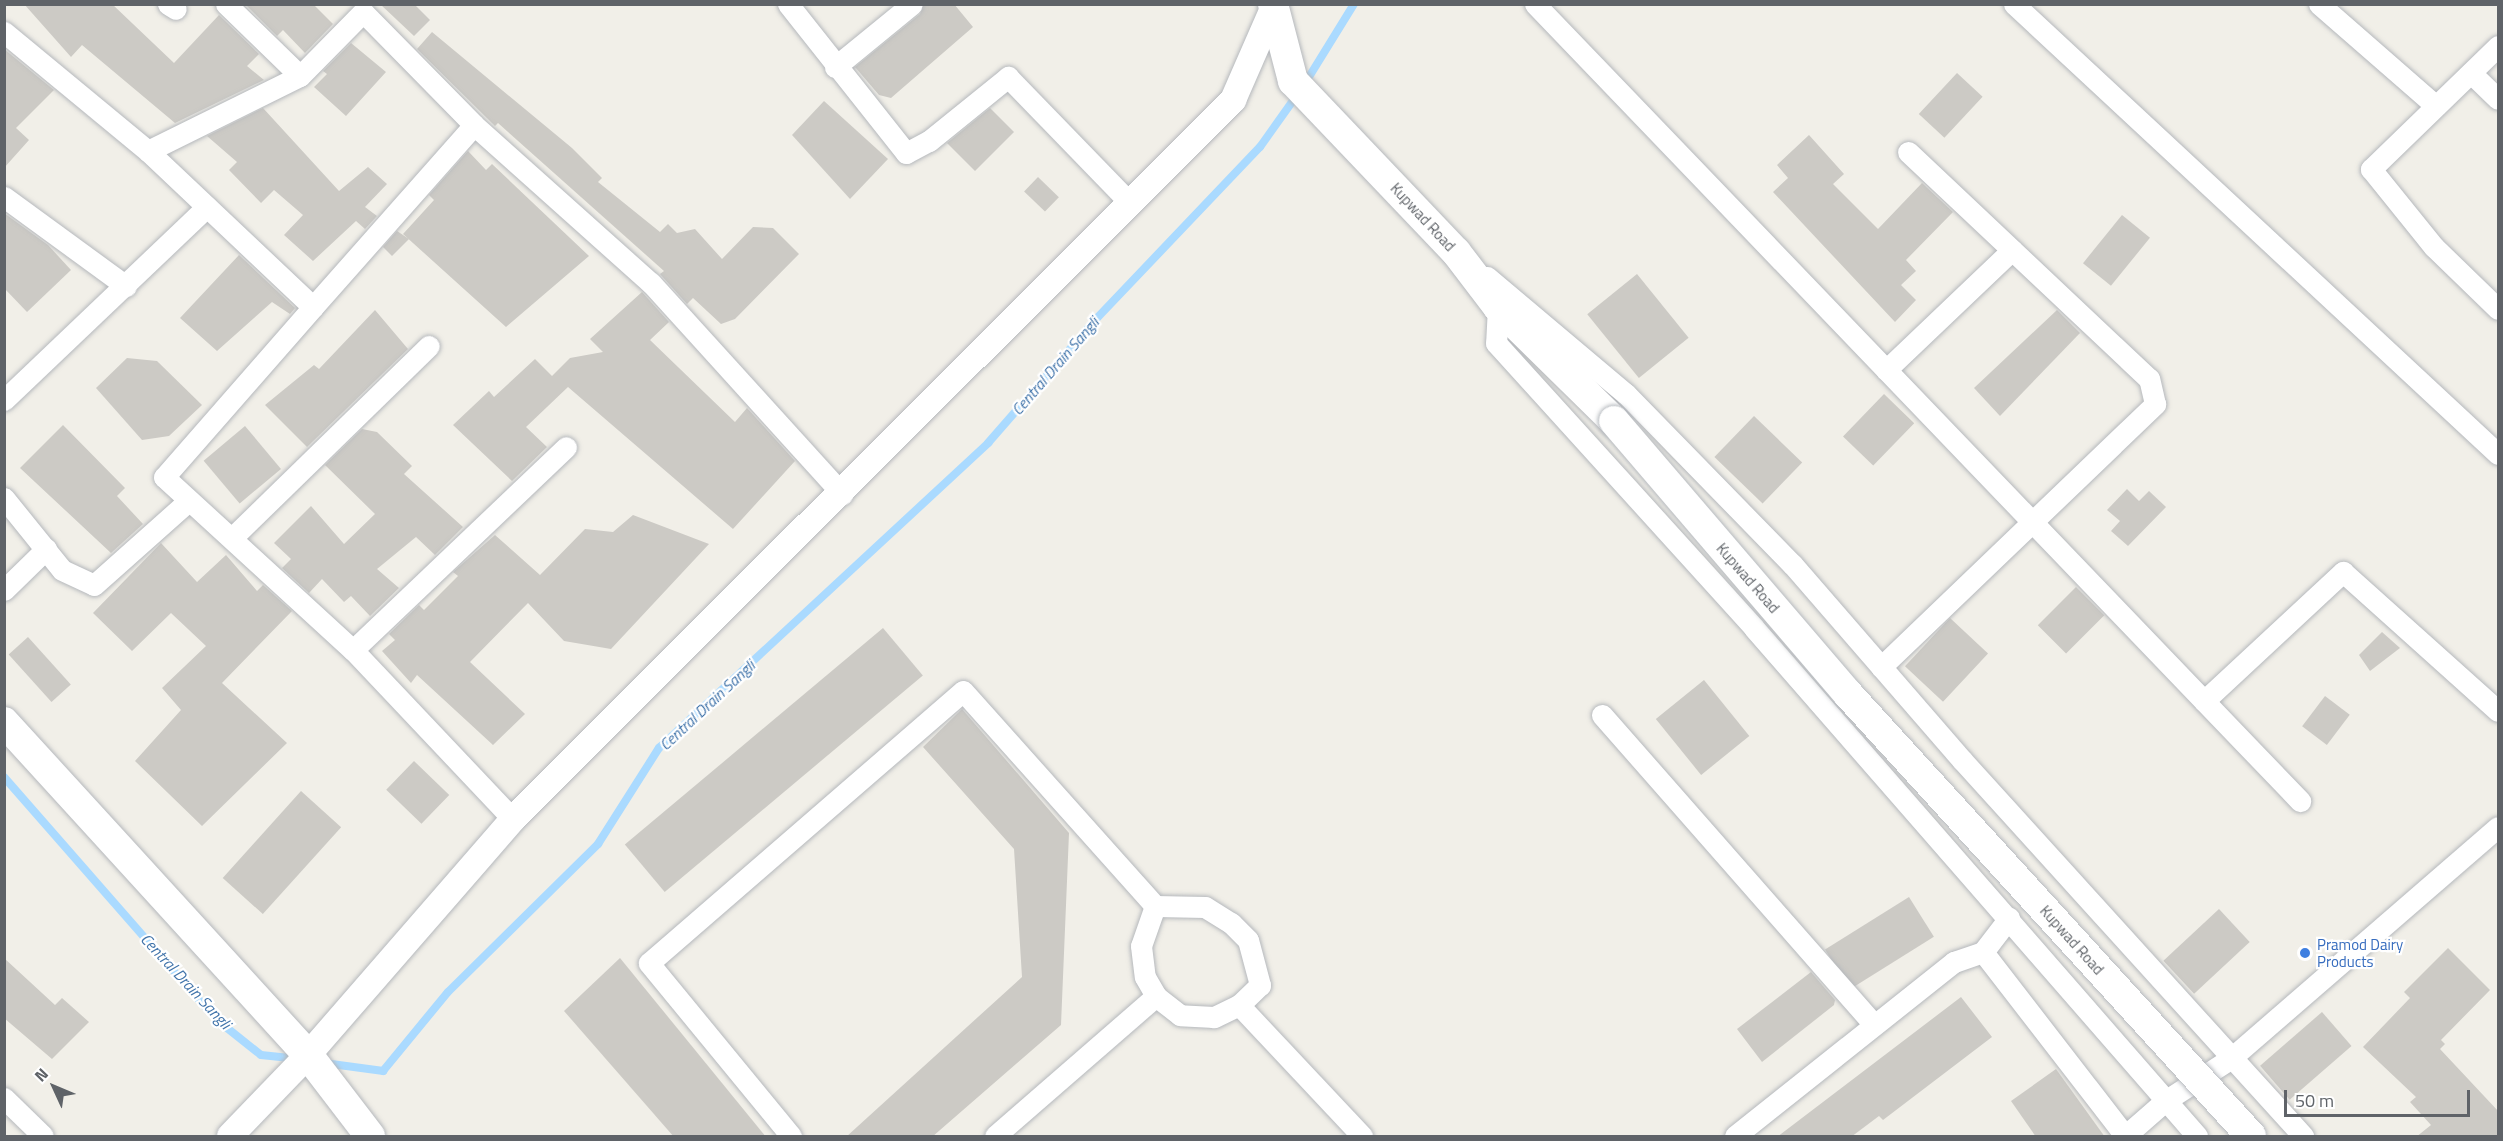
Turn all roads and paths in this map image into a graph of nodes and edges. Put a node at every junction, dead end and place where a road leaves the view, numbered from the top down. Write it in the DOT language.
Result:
graph roads {
  1 [pos="226,4"];
  2 [pos="788,4"];
  3 [pos="912,4"];
  4 [pos="1535,4"];
  5 [pos="2014,4"];
  6 [pos="2319,4"];
  7 [pos="1274,5"];
  8 [pos="366,8"];
  9 [pos="4,32"];
  10 [pos="2499,46"];
  11 [pos="835,67"];
  12 [pos="2471,73"];
  13 [pos="300,76"];
  14 [pos="2499,99"];
  15 [pos="2436,106"];
  16 [pos="474,125"];
  17 [pos="148,152"];
  18 [pos="1908,152"];
  19 [pos="4,197"];
  20 [pos="1129,202"];
  21 [pos="207,207"];
  22 [pos="2012,250"];
  23 [pos="1456,252"];
  24 [pos="126,286"];
  25 [pos="313,307"];
  26 [pos="1498,308"];
  27 [pos="2499,309"];
  28 [pos="429,346"];
  29 [pos="1886,370"];
  30 [pos="4,400"];
  31 [pos="566,447"];
  32 [pos="2499,454"];
  33 [pos="842,494"];
  34 [pos="4,498"];
  35 [pos="187,502"];
  36 [pos="2031,521"];
  37 [pos="234,536"];
  38 [pos="46,549"];
  39 [pos="4,590"];
  40 [pos="352,650"];
  41 [pos="1881,667"];
  42 [pos="2204,701"];
  43 [pos="2499,711"];
  44 [pos="1602,715"];
  45 [pos="4,722"];
  46 [pos="2300,801"];
  47 [pos="513,819"];
  48 [pos="2499,827"];
  49 [pos="1155,906"];
  50 [pos="2009,918"];
  51 [pos="1983,952"];
  52 [pos="1156,996"];
  53 [pos="1239,1005"];
  54 [pos="1874,1025"];
  55 [pos="308,1055"];
  56 [pos="2230,1059"];
  57 [pos="4,1098"];
  58 [pos="2165,1101"];
  59 [pos="32,1133"];
  60 [pos="2125,1136"];
  61 [pos="230,1137"];
  62 [pos="370,1137"];
  63 [pos="791,1137"];
  64 [pos="995,1137"];
  65 [pos="1362,1137"];
  66 [pos="1735,1137"];
  67 [pos="2197,1137"];
  68 [pos="2251,1137"];
  69 [pos="2303,1137"];
  1 -- 13 [label="street"];
  2 -- 11 [label="street"];
  3 -- 11 [label="street"];
  4 -- 29 [label="street"];
  5 -- 32 [label="street"];
  6 -- 15 [label="street"];
  7 -- 20 [label="street"];
  7 -- 23 [label="main road, Kupwad Road"];
  8 -- 13 [label="street"];
  8 -- 16 [label="street"];
  9 -- 17 [label="street"];
  10 -- 12 [label="street"];
  11 -- 20 [label="street"];
  12 -- 14 [label="street"];
  12 -- 15 [label="street"];
  13 -- 17 [label="street"];
  15 -- 27 [label="street"];
  16 -- 25 [label="street"];
  16 -- 33 [label="street"];
  17 -- 21 [label="street"];
  18 -- 22 [label="street"];
  19 -- 24 [label="street"];
  20 -- 33 [label="street"];
  21 -- 24 [label="street"];
  21 -- 25 [label="street"];
  22 -- 29 [label="street"];
  22 -- 36 [label="street"];
  23 -- 26 [label="main road, Kupwad Road"];
  23 -- 41 [label="street"];
  24 -- 30 [label="street"];
  25 -- 35 [label="street"];
  26 -- 50 [label="street"];
  26 -- 68 [label="main road, Kupwad Road, bridge"];
  28 -- 37 [label="street"];
  29 -- 36 [label="street"];
  31 -- 40 [label="street"];
  33 -- 47 [label="street"];
  34 -- 38 [label="street"];
  35 -- 37 [label="street"];
  35 -- 38 [label="street"];
  36 -- 41 [label="street"];
  36 -- 42 [label="street"];
  37 -- 40 [label="street"];
  38 -- 39 [label="street"];
  40 -- 47 [label="street"];
  41 -- 56 [label="street"];
  42 -- 43 [label="street"];
  42 -- 46 [label="street"];
  44 -- 54 [label="street"];
  45 -- 55 [label="main road"];
  47 -- 55 [label="street"];
  48 -- 56 [label="street"];
  49 -- 52 [label="street"];
  49 -- 53 [label="street"];
  49 -- 63 [label="street"];
  50 -- 51 [label="street"];
  50 -- 58 [label="street"];
  51 -- 54 [label="street"];
  51 -- 60 [label="street"];
  52 -- 53 [label="street"];
  52 -- 64 [label="street"];
  53 -- 65 [label="street"];
  54 -- 66 [label="street"];
  55 -- 61 [label="street"];
  55 -- 62 [label="main road"];
  56 -- 58 [label="street"];
  56 -- 69 [label="street"];
  57 -- 59 [label="street"];
  58 -- 60 [label="street"];
  58 -- 67 [label="street"];
}
